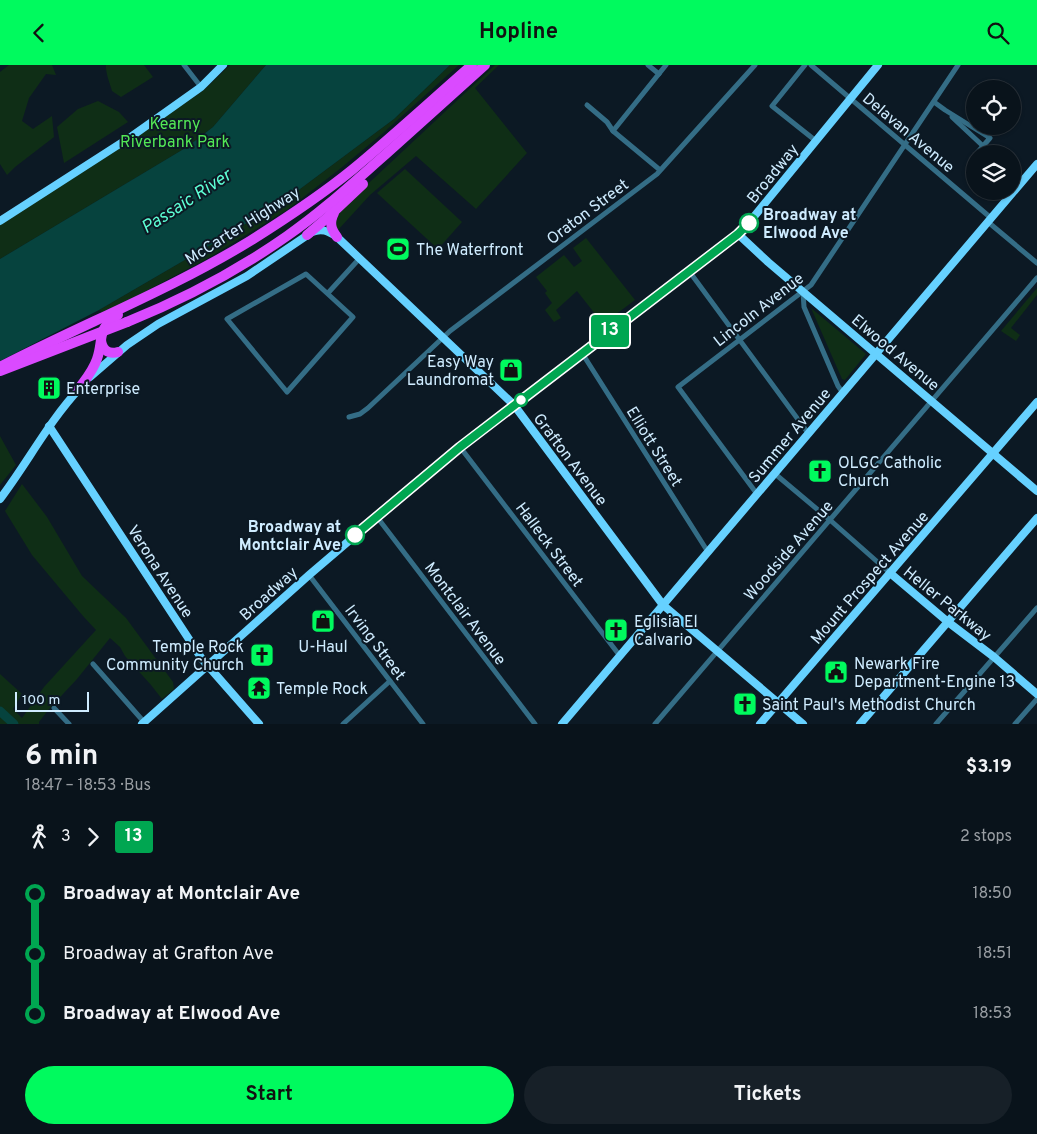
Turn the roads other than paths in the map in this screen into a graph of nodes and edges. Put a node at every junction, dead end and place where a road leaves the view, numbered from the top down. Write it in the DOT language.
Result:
graph roads {
  1 [pos="184,65"];
  2 [pos="223,65"];
  3 [pos="466,65"];
  4 [pos="472,65"];
  5 [pos="485,65"];
  6 [pos="648,65"];
  7 [pos="666,65"];
  8 [pos="755,65"];
  9 [pos="805,65"];
  10 [pos="811,65"];
  11 [pos="878,65"];
  12 [pos="958,65"];
  13 [pos="659,74"];
  14 [pos="201,87"];
  15 [pos="851,99"];
  16 [pos="934,102"];
  17 [pos="587,105"];
  18 [pos="425,107"];
  19 [pos="944,110"];
  20 [pos="424,120"];
  21 [pos="613,131"];
  22 [pos="816,141"];
  23 [pos="906,144"];
  24 [pos="982,145"];
  25 [pos="984,145"];
  26 [pos="1037,163"];
  27 [pos="660,170"];
  28 [pos="337,208"];
  29 [pos="989,220"];
  30 [pos="0,221"];
  31 [pos="738,234"];
  32 [pos="306,235"];
  33 [pos="337,237"];
  34 [pos="359,259"];
  35 [pos="1037,263"];
  36 [pos="689,271"];
  37 [pos="1037,278"];
  38 [pos="171,285"];
  39 [pos="803,291"];
  40 [pos="328,293"];
  41 [pos="101,335"];
  42 [pos="443,337"];
  43 [pos="740,339"];
  44 [pos="118,352"];
  45 [pos="582,353"];
  46 [pos="876,353"];
  47 [pos="0,367"];
  48 [pos="0,371"];
  49 [pos="78,390"];
  50 [pos="843,393"];
  51 [pos="932,401"];
  52 [pos="1037,402"];
  53 [pos="514,405"];
  54 [pos="349,417"];
  55 [pos="48,427"];
  56 [pos="808,433"];
  57 [pos="460,447"];
  58 [pos="993,453"];
  59 [pos="774,473"];
  60 [pos="1037,491"];
  61 [pos="757,494"];
  62 [pos="0,499"];
  63 [pos="377,517"];
  64 [pos="1037,518"];
  65 [pos="830,520"];
  66 [pos="708,552"];
  67 [pos="890,573"];
  68 [pos="309,575"];
  69 [pos="663,605"];
  70 [pos="1037,608"];
  71 [pos="948,622"];
  72 [pos="718,651"];
  73 [pos="620,656"];
  74 [pos="994,657"];
  75 [pos="94,664"];
  76 [pos="207,666"];
  77 [pos="390,681"];
  78 [pos="1037,695"];
  79 [pos="1037,699"];
  80 [pos="778,703"];
  81 [pos="54,708"];
  82 [pos="143,723"];
  83 [pos="68,724"];
  84 [pos="259,724"];
  85 [pos="343,724"];
  86 [pos="423,724"];
  87 [pos="535,724"];
  88 [pos="562,724"];
  89 [pos="655,724"];
  90 [pos="760,724"];
  91 [pos="803,724"];
  92 [pos="860,724"];
  93 [pos="936,724"];
  94 [pos="1016,724"];
  1 -- 14 [label="street"];
  2 -- 14 [label="street"];
  3 -- 18 [label="highway"];
  4 -- 18 [label="highway, McCarter Highway"];
  5 -- 20 [label="highway"];
  6 -- 13 [label="street"];
  7 -- 13 [label="street"];
  8 -- 27 [label="street, Oraton Street"];
  9 -- 22 [label="street"];
  10 -- 15 [label="street, Delavan Avenue"];
  11 -- 15 [label="street, Broadway"];
  12 -- 16 [label="street, Lincoln Avenue"];
  13 -- 21 [label="street"];
  14 -- 30 [label="street"];
  15 -- 22 [label="street, Broadway"];
  15 -- 23 [label="street, Delavan Avenue"];
  16 -- 19 [label="street"];
  16 -- 23 [label="street, Lincoln Avenue"];
  17 -- 21 [label="street"];
  18 -- 38 [label="highway, McCarter Highway"];
  19 -- 24 [label="street"];
  19 -- 25 [label="street"];
  20 -- 28 [label="highway"];
  20 -- 48 [label="highway, bridge"];
  21 -- 27 [label="street"];
  22 -- 31 [label="street, Broadway"];
  23 -- 29 [label="street, Delavan Avenue"];
  23 -- 39 [label="street, Lincoln Avenue"];
  26 -- 29 [label="street, Summer Avenue"];
  27 -- 42 [label="street, Oraton Street"];
  28 -- 32 [label="highway"];
  28 -- 33 [label="highway"];
  29 -- 35 [label="street, Delavan Avenue"];
  29 -- 46 [label="street, Summer Avenue"];
  31 -- 36 [label="street, Broadway"];
  31 -- 39 [label="street, Elwood Avenue"];
  32 -- 33 [label="street"];
  32 -- 44 [label="street"];
  33 -- 34 [label="street, Grafton Avenue"];
  34 -- 40 [label="street"];
  34 -- 42 [label="street, Grafton Avenue"];
  36 -- 43 [label="street"];
  36 -- 45 [label="street, Broadway"];
  37 -- 51 [label="street, Woodside Avenue"];
  38 -- 41 [label="highway"];
  38 -- 47 [label="highway, McCarter Highway"];
  39 -- 43 [label="street, Lincoln Avenue"];
  39 -- 46 [label="street, Elwood Avenue"];
  39 -- 50 [label="street"];
  40 -- 40 [label="street"];
  41 -- 44 [label="highway"];
  41 -- 49 [label="highway"];
  42 -- 53 [label="street, Grafton Avenue"];
  42 -- 54 [label="street, Oraton Street"];
  43 -- 56 [label="street"];
  43 -- 61 [label="street, Lincoln Avenue"];
  44 -- 49 [label="street"];
  45 -- 53 [label="street, Broadway"];
  45 -- 66 [label="street, Elliott Street"];
  46 -- 50 [label="street, Summer Avenue"];
  46 -- 51 [label="street, Elwood Avenue"];
  49 -- 55 [label="street"];
  50 -- 56 [label="street, Summer Avenue"];
  51 -- 58 [label="street, Elwood Avenue"];
  51 -- 65 [label="street, Woodside Avenue"];
  52 -- 58 [label="street, Mount Prospect Avenue"];
  53 -- 57 [label="street, Broadway"];
  53 -- 69 [label="street, Grafton Avenue"];
  55 -- 62 [label="street"];
  55 -- 76 [label="street, Verona Avenue"];
  56 -- 59 [label="street, Summer Avenue"];
  57 -- 63 [label="street, Broadway"];
  57 -- 73 [label="street, Halleck Street"];
  58 -- 60 [label="street, Elwood Avenue"];
  58 -- 67 [label="street, Mount Prospect Avenue"];
  59 -- 61 [label="street, Summer Avenue"];
  59 -- 65 [label="street, Heller Parkway"];
  61 -- 66 [label="street, Summer Avenue"];
  63 -- 68 [label="street, Broadway"];
  63 -- 87 [label="street, Montclair Avenue"];
  64 -- 71 [label="street"];
  65 -- 67 [label="street, Heller Parkway"];
  65 -- 72 [label="street, Woodside Avenue"];
  66 -- 69 [label="street, Summer Avenue"];
  67 -- 71 [label="street, Heller Parkway"];
  67 -- 80 [label="street, Mount Prospect Avenue"];
  68 -- 76 [label="street, Broadway"];
  68 -- 77 [label="street, Irving Street"];
  69 -- 72 [label="street, Grafton Avenue"];
  69 -- 73 [label="street, Summer Avenue"];
  70 -- 74 [label="street"];
  71 -- 74 [label="street, Heller Parkway"];
  71 -- 92 [label="street"];
  72 -- 80 [label="street, Grafton Avenue"];
  72 -- 89 [label="street, Woodside Avenue"];
  73 -- 88 [label="street, Summer Avenue"];
  74 -- 78 [label="street, Heller Parkway"];
  74 -- 93 [label="street"];
  75 -- 82 [label="street"];
  76 -- 82 [label="street, Broadway"];
  76 -- 84 [label="street, Verona Avenue"];
  77 -- 85 [label="street"];
  77 -- 86 [label="street, Irving Street"];
  79 -- 94 [label="street"];
  80 -- 90 [label="street, Mount Prospect Avenue"];
  80 -- 91 [label="street, Grafton Avenue"];
  81 -- 83 [label="street"];
}
